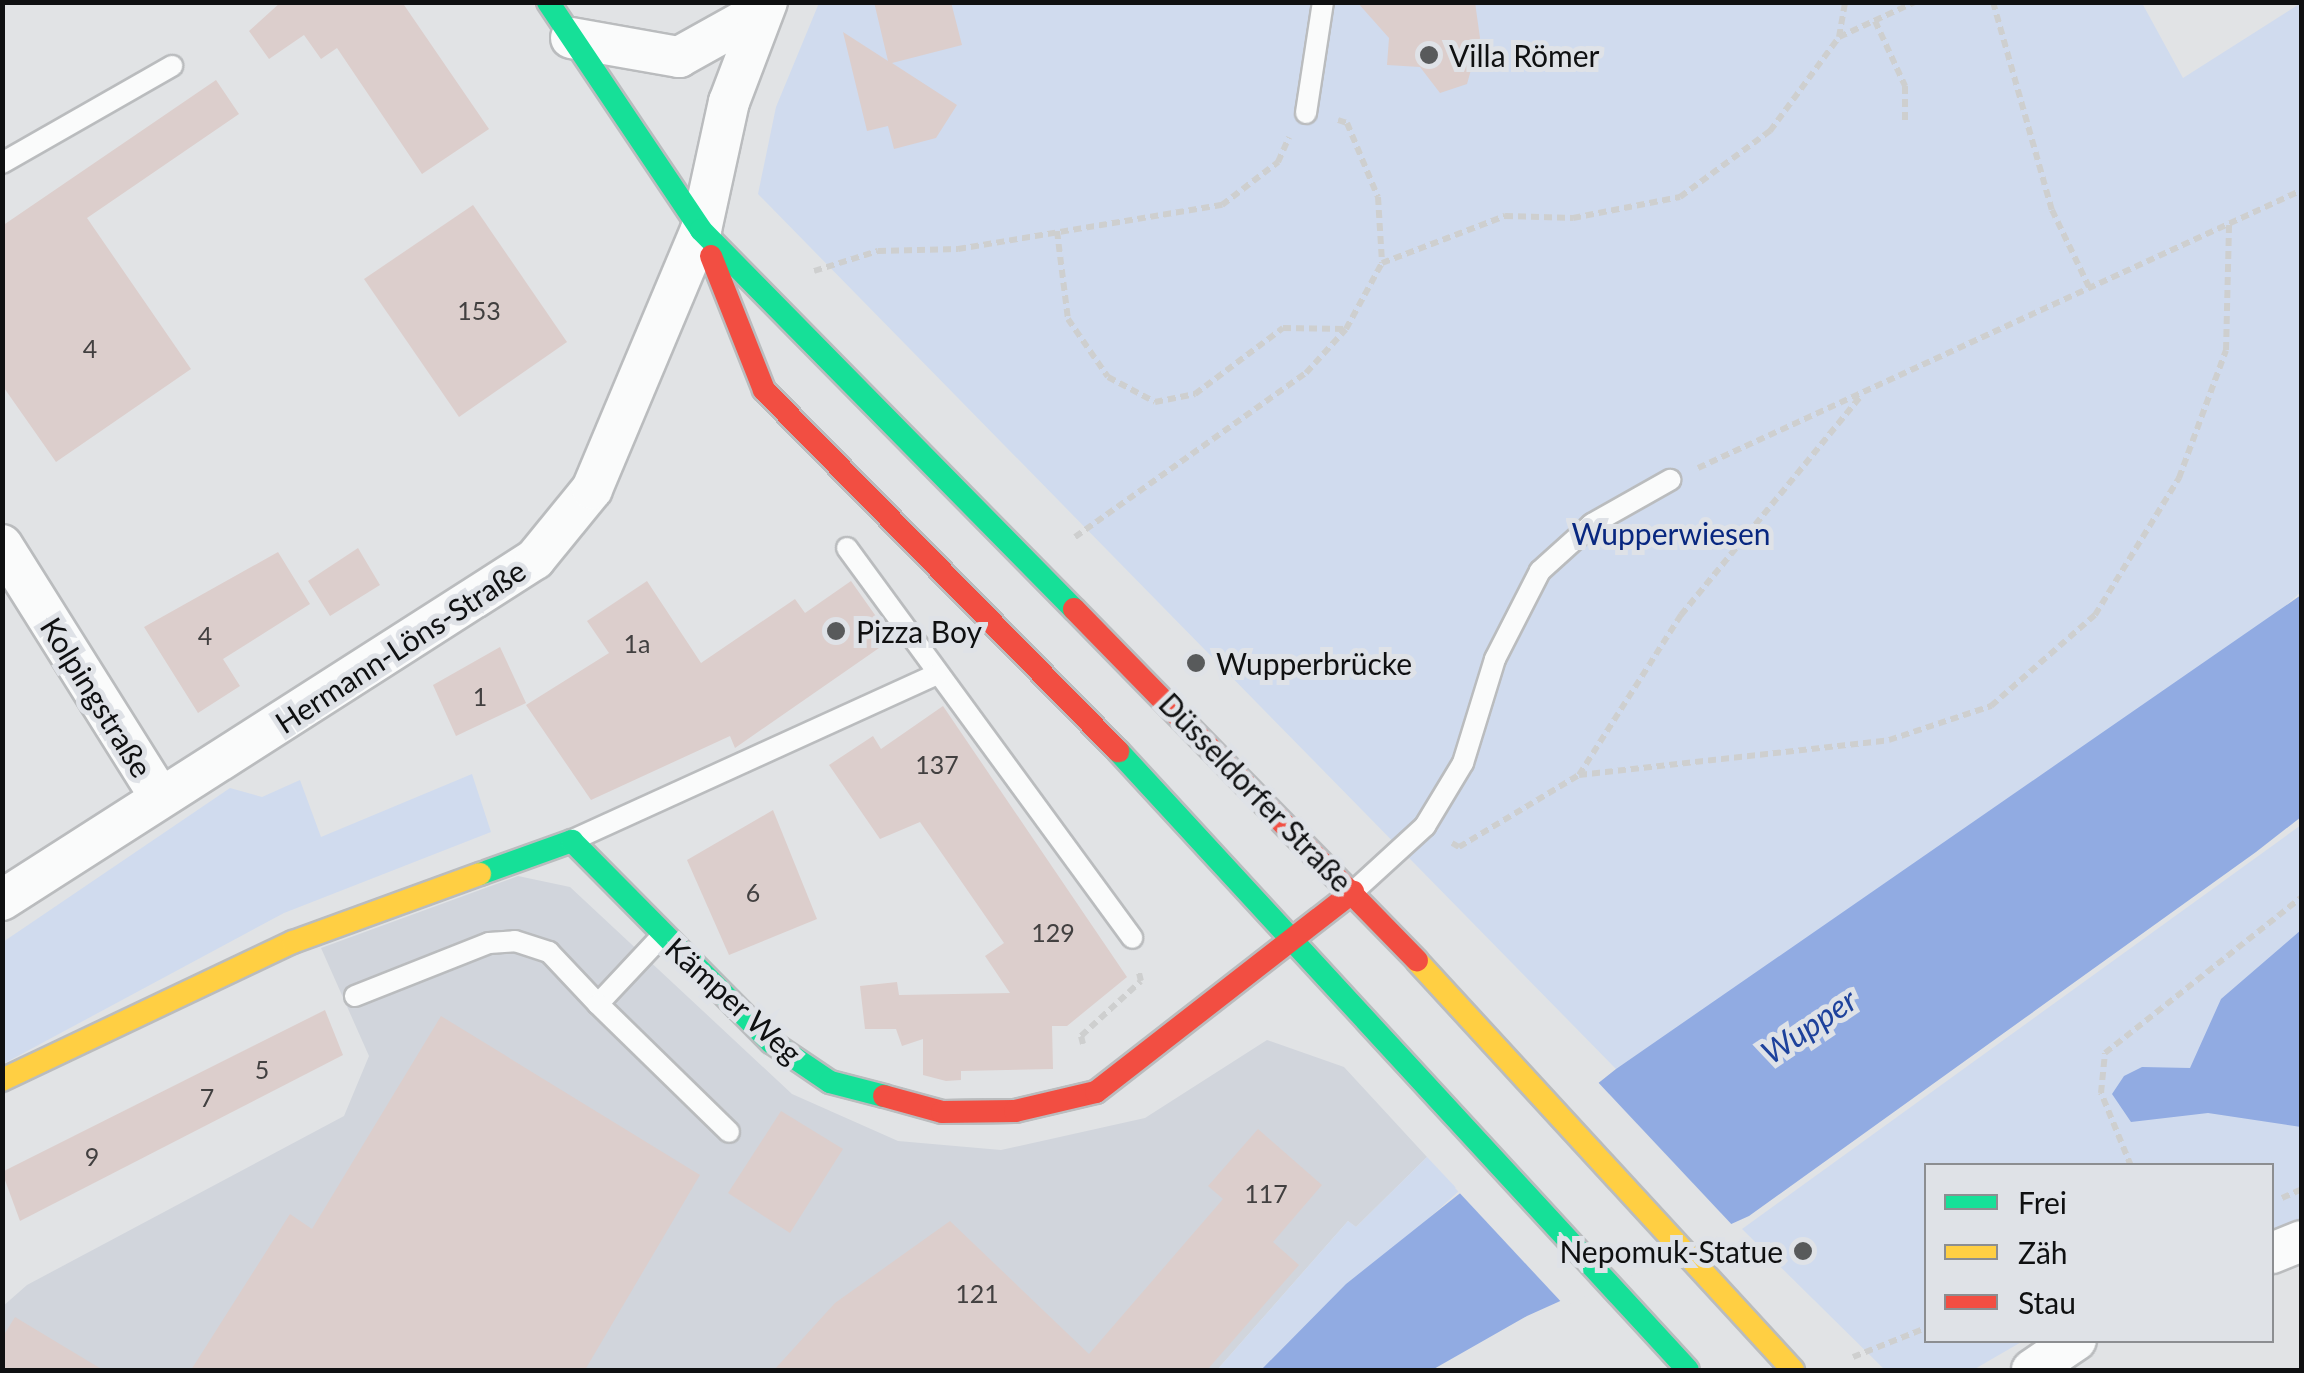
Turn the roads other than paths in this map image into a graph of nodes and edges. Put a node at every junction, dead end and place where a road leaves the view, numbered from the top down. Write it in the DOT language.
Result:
graph roads {
  1 [pos="548,2"];
  2 [pos="1323,2"];
  3 [pos="764,7"];
  4 [pos="572,38"];
  5 [pos="172,66"];
  6 [pos="1306,113"];
  7 [pos="2,163"];
  8 [pos="701,230"];
  9 [pos="1670,480"];
  10 [pos="2,546"];
  11 [pos="847,548"];
  12 [pos="937,674"];
  13 [pos="160,798"];
  14 [pos="572,841"];
  15 [pos="1353,892"];
  16 [pos="2,900"];
  17 [pos="662,935"];
  18 [pos="1132,938"];
  19 [pos="1292,940"];
  20 [pos="354,996"];
  21 [pos="598,1004"];
  22 [pos="2,1080"];
  23 [pos="729,1132"];
  24 [pos="2302,1241"];
  25 [pos="2274,1253"];
  26 [pos="2072,1343"];
  27 [pos="1681,1363"];
  28 [pos="1793,1370"];
  29 [pos="2032,1370"];
  1 -- 4 [label="main road, Düsseldorfer Straße"];
  2 -- 6 [label="lane"];
  3 -- 4 [label="street"];
  3 -- 8 [label="street, Hermann-Löns-Straße"];
  4 -- 8 [label="main road, Düsseldorfer Straße"];
  5 -- 7 [label="lane"];
  8 -- 13 [label="street, Hermann-Löns-Straße"];
  8 -- 15 [label="main road, Düsseldorfer Straße"];
  8 -- 19 [label="main road, Düsseldorfer Straße"];
  9 -- 15 [label="lane"];
  10 -- 13 [label="street, Kolpingstraße"];
  11 -- 12 [label="lane"];
  12 -- 14 [label="lane"];
  12 -- 18 [label="lane"];
  13 -- 16 [label="street, Hermann-Löns-Straße"];
  14 -- 17 [label="main road, Kämper Weg"];
  14 -- 22 [label="main road"];
  15 -- 19 [label="main road, Kämper Weg"];
  15 -- 28 [label="main road, Düsseldorfer Straße"];
  17 -- 19 [label="main road, Kämper Weg"];
  17 -- 21 [label="lane"];
  19 -- 27 [label="main road, Düsseldorfer Straße"];
  20 -- 21 [label="lane"];
  21 -- 23 [label="lane"];
  24 -- 25 [label="street"];
  26 -- 29 [label="street"];
}
